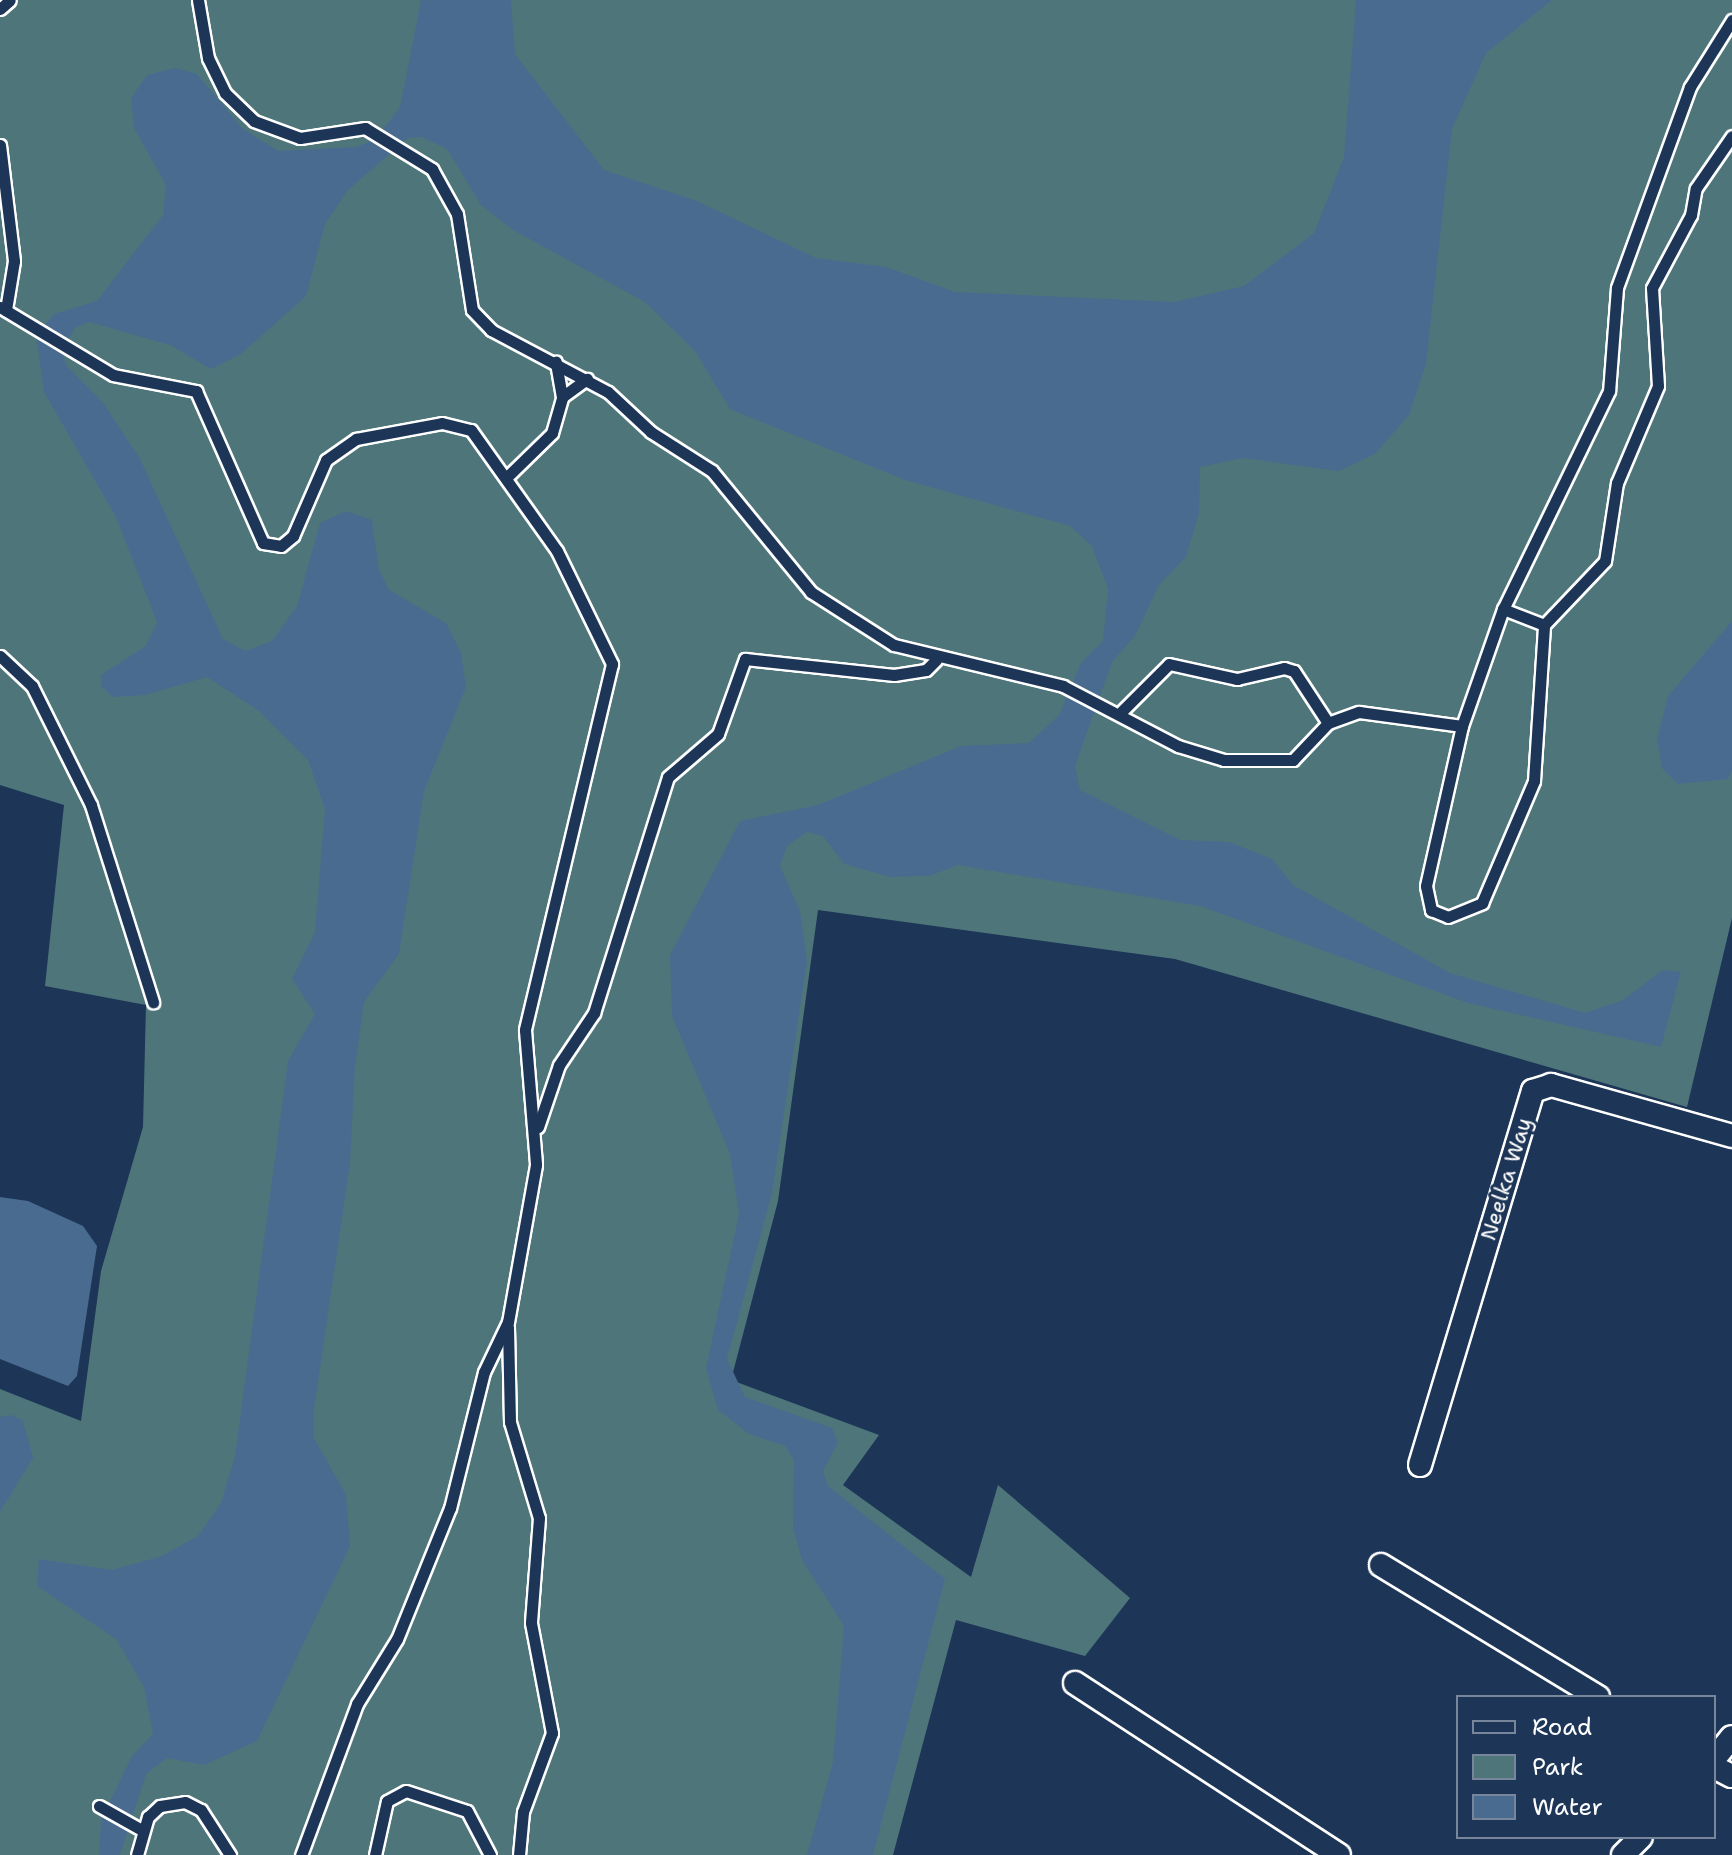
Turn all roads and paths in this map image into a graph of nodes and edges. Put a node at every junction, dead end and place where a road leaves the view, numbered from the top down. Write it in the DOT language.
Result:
graph roads {
  1 [pos="10,0"];
  2 [pos="198,0"];
  3 [pos="0,9"];
  4 [pos="1732,20"];
  5 [pos="1732,136"];
  6 [pos="0,145"];
  7 [pos="3,308"];
  8 [pos="556,362"];
  9 [pos="587,379"];
  10 [pos="562,397"];
  11 [pos="509,475"];
  12 [pos="1503,609"];
  13 [pos="1544,625"];
  14 [pos="0,656"];
  15 [pos="936,660"];
  16 [pos="1122,711"];
  17 [pos="1328,723"];
  18 [pos="1462,726"];
  19 [pos="153,1002"];
  20 [pos="537,1132"];
  21 [pos="1732,1136"];
  22 [pos="508,1322"];
  23 [pos="1420,1465"];
  24 [pos="1381,1565"];
  25 [pos="1075,1683"];
  26 [pos="1595,1695"];
  27 [pos="1732,1737"];
  28 [pos="1716,1757"];
  29 [pos="99,1806"];
  30 [pos="138,1825"];
  31 [pos="1639,1839"];
  32 [pos="137,1855"];
  33 [pos="230,1855"];
  34 [pos="301,1855"];
  35 [pos="375,1855"];
  36 [pos="490,1855"];
  37 [pos="519,1855"];
  38 [pos="1339,1855"];
  39 [pos="1623,1855"];
  1 -- 3 [label="lane"];
  2 -- 8 [label="lane"];
  4 -- 12 [label="lane"];
  5 -- 13 [label="lane"];
  6 -- 7 [label="lane"];
  7 -- 11 [label="lane"];
  8 -- 9 [label="lane"];
  8 -- 10 [label="lane"];
  9 -- 10 [label="lane"];
  9 -- 15 [label="lane"];
  10 -- 11 [label="lane"];
  11 -- 20 [label="lane"];
  12 -- 13 [label="lane"];
  12 -- 18 [label="lane"];
  13 -- 18 [label="lane"];
  14 -- 19 [label="lane"];
  15 -- 16 [label="lane"];
  15 -- 20 [label="lane"];
  16 -- 17 [label="lane"];
  16 -- 17 [label="lane"];
  17 -- 18 [label="lane"];
  20 -- 22 [label="lane"];
  21 -- 23 [label="street, Neelka Way"];
  22 -- 34 [label="lane"];
  22 -- 37 [label="lane"];
  24 -- 26 [label="street"];
  25 -- 38 [label="street"];
  27 -- 28 [label="street"];
  29 -- 30 [label="lane"];
  30 -- 32 [label="lane"];
  30 -- 33 [label="lane"];
  31 -- 39 [label="street"];
  35 -- 36 [label="lane"];
}
